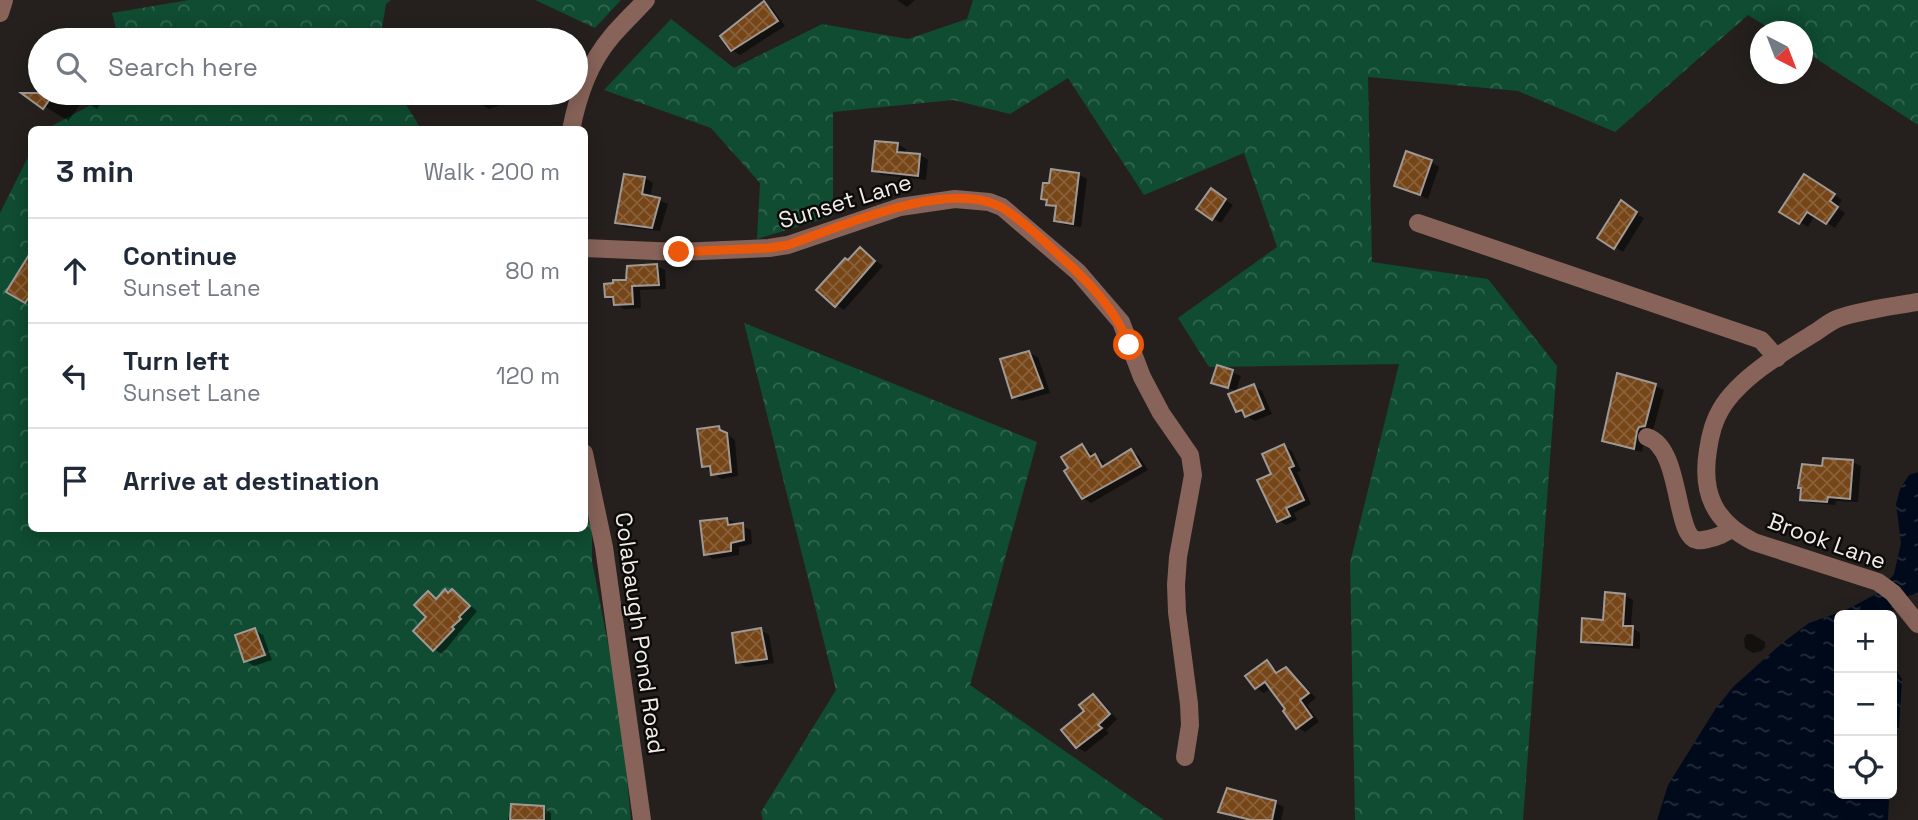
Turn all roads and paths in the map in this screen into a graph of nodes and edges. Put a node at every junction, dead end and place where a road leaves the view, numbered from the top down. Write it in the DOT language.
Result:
graph roads {
  1 [pos="5,0"];
  2 [pos="646,0"];
  3 [pos="0,13"];
  4 [pos="588,73"];
  5 [pos="578,105"];
  6 [pos="572,126"];
  7 [pos="1418,223"];
  8 [pos="588,248"];
  9 [pos="1918,302"];
  10 [pos="1777,358"];
  11 [pos="1647,437"];
  12 [pos="588,472"];
  13 [pos="1732,528"];
  14 [pos="1918,624"];
  15 [pos="1185,757"];
  16 [pos="642,820"];
  1 -- 3 [label="street"];
  2 -- 4 [label="street"];
  5 -- 6 [label="street"];
  7 -- 10 [label="street"];
  8 -- 15 [label="street, Sunset Lane"];
  9 -- 10 [label="street, Brook Lane"];
  10 -- 13 [label="street, Brook Lane"];
  11 -- 13 [label="street"];
  12 -- 16 [label="street, Colabaugh Pond Road"];
  13 -- 14 [label="street, Brook Lane"];
}
